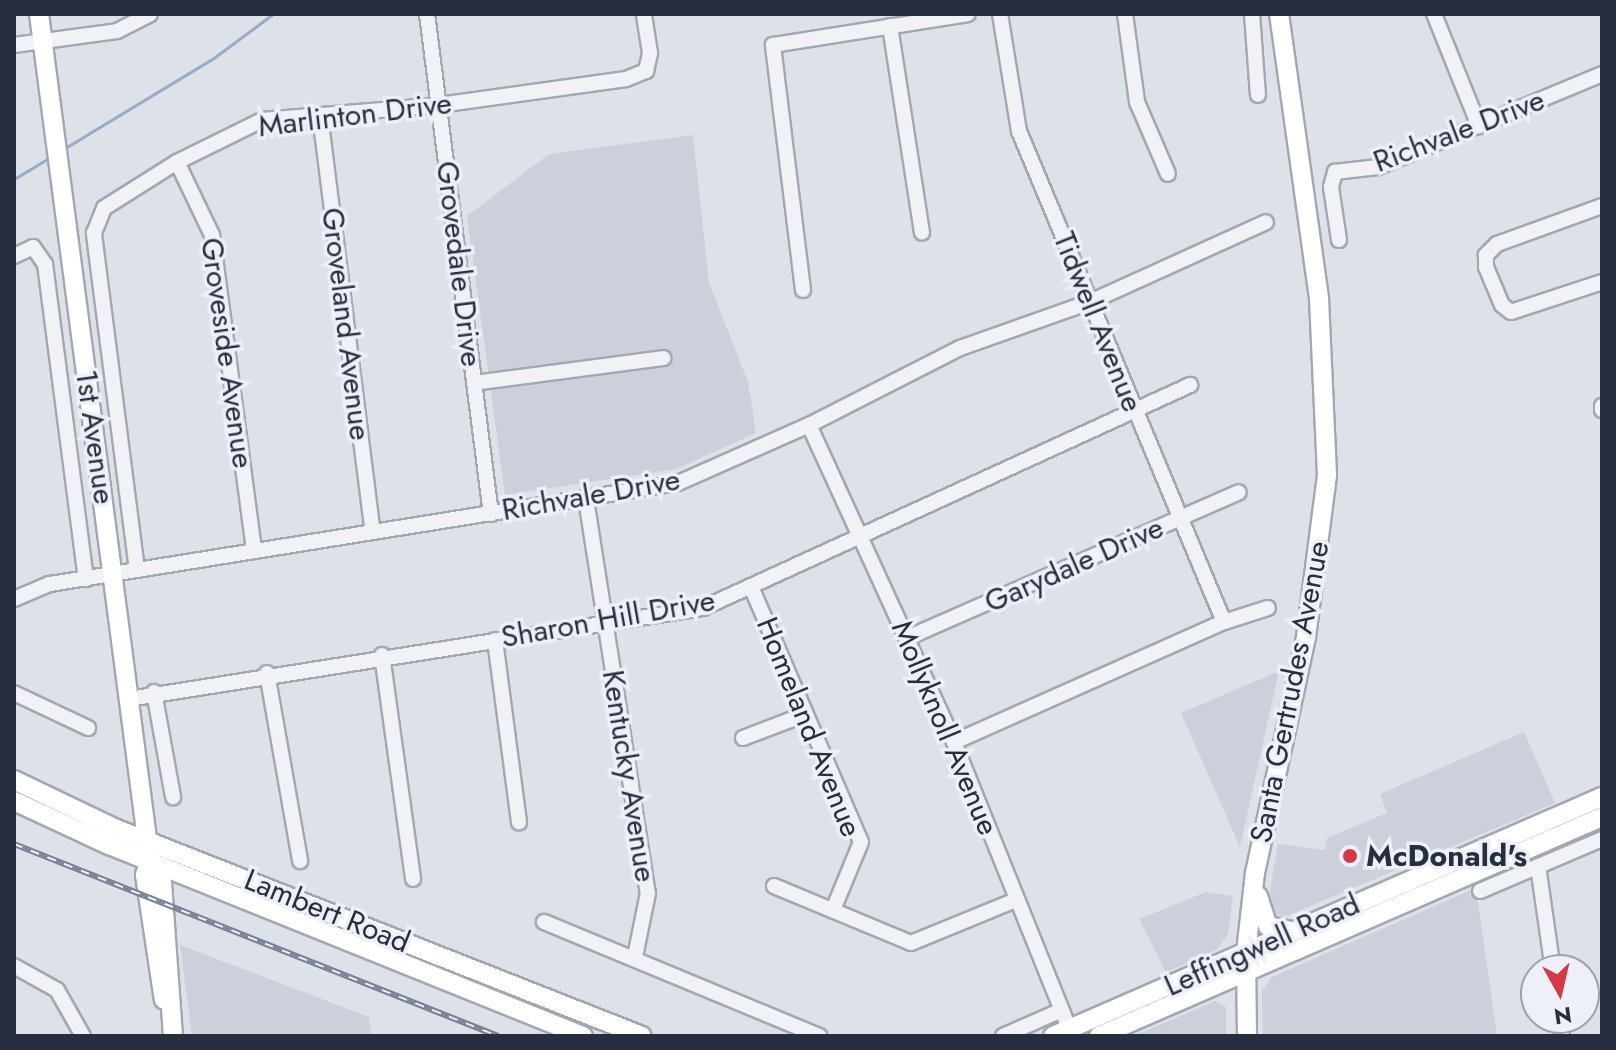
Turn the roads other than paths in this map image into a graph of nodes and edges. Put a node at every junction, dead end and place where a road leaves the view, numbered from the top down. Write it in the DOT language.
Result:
graph roads {
  1 [pos="39,14"];
  2 [pos="150,14"];
  3 [pos="427,14"];
  4 [pos="644,14"];
  5 [pos="968,14"];
  6 [pos="1000,14"];
  7 [pos="1125,14"];
  8 [pos="1252,14"];
  9 [pos="1279,14"];
  10 [pos="1434,14"];
  11 [pos="890,26"];
  12 [pos="43,41"];
  13 [pos="14,45"];
  14 [pos="1602,74"];
  15 [pos="1258,95"];
  16 [pos="439,105"];
  17 [pos="320,115"];
  18 [pos="1479,126"];
  19 [pos="177,162"];
  20 [pos="1168,174"];
  21 [pos="1602,206"];
  22 [pos="1266,222"];
  23 [pos="922,233"];
  24 [pos="1339,240"];
  25 [pos="14,256"];
  26 [pos="1602,282"];
  27 [pos="803,290"];
  28 [pos="1090,302"];
  29 [pos="663,358"];
  30 [pos="474,383"];
  31 [pos="1190,385"];
  32 [pos="1133,408"];
  33 [pos="809,425"];
  34 [pos="1239,492"];
  35 [pos="586,499"];
  36 [pos="491,514"];
  37 [pos="1183,517"];
  38 [pos="373,532"];
  39 [pos="861,534"];
  40 [pos="254,551"];
  41 [pos="137,570"];
  42 [pos="113,574"];
  43 [pos="86,579"];
  44 [pos="752,589"];
  45 [pos="14,599"];
  46 [pos="1268,608"];
  47 [pos="604,622"];
  48 [pos="1224,622"];
  49 [pos="909,637"];
  50 [pos="495,640"];
  51 [pos="382,655"];
  52 [pos="267,673"];
  53 [pos="154,692"];
  54 [pos="14,693"];
  55 [pos="129,699"];
  56 [pos="806,714"];
  57 [pos="88,728"];
  58 [pos="743,738"];
  59 [pos="954,742"];
  60 [pos="14,780"];
  61 [pos="173,797"];
  62 [pos="1602,797"];
  63 [pos="14,801"];
  64 [pos="1602,817"];
  65 [pos="519,822"];
  66 [pos="1602,839"];
  67 [pos="148,840"];
  68 [pos="150,861"];
  69 [pos="300,861"];
  70 [pos="1538,866"];
  71 [pos="1255,873"];
  72 [pos="413,879"];
  73 [pos="774,886"];
  74 [pos="1480,891"];
  75 [pos="1016,900"];
  76 [pos="833,910"];
  77 [pos="544,922"];
  78 [pos="1299,929"];
  79 [pos="153,936"];
  80 [pos="1246,952"];
  81 [pos="1551,954"];
  82 [pos="635,957"];
  83 [pos="14,966"];
  84 [pos="1246,972"];
  85 [pos="172,975"];
  86 [pos="1062,1010"];
  87 [pos="1065,1034"];
  88 [pos="83,1036"];
  89 [pos="172,1036"];
  90 [pos="583,1036"];
  91 [pos="642,1036"];
  92 [pos="819,1036"];
  93 [pos="1003,1036"];
  94 [pos="1099,1036"];
  95 [pos="1247,1036"];
  1 -- 12 [label="main road, 1st Avenue"];
  2 -- 12 [label="street"];
  3 -- 16 [label="street, Grovedale Drive"];
  4 -- 16 [label="street, Marlinton Drive"];
  5 -- 11 [label="street"];
  6 -- 28 [label="street, Tidwell Avenue"];
  7 -- 20 [label="street"];
  8 -- 15 [label="street"];
  9 -- 71 [label="main road, Santa Gertrudes Avenue"];
  10 -- 18 [label="street"];
  11 -- 23 [label="street"];
  11 -- 27 [label="street"];
  12 -- 13 [label="street"];
  12 -- 42 [label="main road, 1st Avenue"];
  14 -- 18 [label="street, Richvale Drive"];
  16 -- 17 [label="street, Marlinton Drive"];
  16 -- 30 [label="street, Grovedale Drive"];
  17 -- 19 [label="street, Marlinton Drive"];
  17 -- 38 [label="street, Groveland Avenue"];
  18 -- 24 [label="street, Richvale Drive"];
  19 -- 40 [label="street, Groveside Avenue"];
  19 -- 41 [label="street, Marlinton Drive"];
  21 -- 26 [label="street"];
  22 -- 28 [label="street, Richvale Drive"];
  25 -- 43 [label="street"];
  28 -- 32 [label="street, Tidwell Avenue"];
  28 -- 33 [label="street, Richvale Drive"];
  29 -- 30 [label="street"];
  30 -- 36 [label="street, Grovedale Drive"];
  31 -- 32 [label="street, Sharon Hill Drive"];
  32 -- 37 [label="street, Tidwell Avenue"];
  32 -- 39 [label="street, Sharon Hill Drive"];
  33 -- 35 [label="street, Richvale Drive"];
  33 -- 39 [label="street, Mollyknoll Avenue"];
  34 -- 37 [label="street, Garydale Drive"];
  35 -- 36 [label="street, Richvale Drive"];
  35 -- 47 [label="street, Kentucky Avenue"];
  36 -- 38 [label="street, Richvale Drive"];
  37 -- 48 [label="street, Tidwell Avenue"];
  37 -- 49 [label="street, Garydale Drive"];
  38 -- 40 [label="street, Richvale Drive"];
  39 -- 44 [label="street, Sharon Hill Drive"];
  39 -- 49 [label="street, Mollyknoll Avenue"];
  40 -- 41 [label="street, Richvale Drive"];
  41 -- 42 [label="street, Richvale Drive"];
  42 -- 43 [label="street, Richvale Drive"];
  42 -- 55 [label="main road, 1st Avenue"];
  43 -- 45 [label="street, Richvale Drive"];
  44 -- 47 [label="street, Sharon Hill Drive"];
  44 -- 56 [label="street, Homeland Avenue"];
  46 -- 48 [label="street"];
  47 -- 50 [label="street, Sharon Hill Drive"];
  47 -- 82 [label="street, Kentucky Avenue"];
  48 -- 59 [label="street"];
  49 -- 59 [label="street, Mollyknoll Avenue"];
  50 -- 51 [label="street, Sharon Hill Drive"];
  50 -- 65 [label="street"];
  51 -- 52 [label="street, Sharon Hill Drive"];
  51 -- 72 [label="street"];
  52 -- 53 [label="street, Sharon Hill Drive"];
  52 -- 69 [label="street"];
  53 -- 55 [label="street, Sharon Hill Drive"];
  53 -- 61 [label="street"];
  54 -- 57 [label="street"];
  55 -- 67 [label="main road, 1st Avenue"];
  56 -- 58 [label="street"];
  56 -- 76 [label="street, Homeland Avenue"];
  59 -- 75 [label="street, Mollyknoll Avenue"];
  60 -- 67 [label="main road, Lambert Road"];
  62 -- 78 [label="main road, Leffingwell Road"];
  63 -- 68 [label="main road, Lambert Road"];
  64 -- 84 [label="main road, Leffingwell Road"];
  66 -- 70 [label="street"];
  67 -- 68 [label="main road, 1st Avenue"];
  67 -- 91 [label="main road, Lambert Road"];
  68 -- 79 [label="main road, 1st Avenue"];
  68 -- 85 [label="main road, 1st Avenue"];
  68 -- 90 [label="main road, Lambert Road"];
  70 -- 74 [label="street"];
  70 -- 81 [label="street"];
  71 -- 78 [label="main road"];
  71 -- 80 [label="main road, Santa Gertrudes Avenue"];
  73 -- 76 [label="street"];
  75 -- 76 [label="street"];
  75 -- 86 [label="street, Mollyknoll Avenue"];
  77 -- 82 [label="street"];
  78 -- 80 [label="main road, Leffingwell Road"];
  79 -- 85 [label="main road"];
  79 -- 89 [label="main road, 1st Avenue"];
  80 -- 84 [label="main road, Santa Gertrudes Avenue"];
  80 -- 87 [label="main road, Leffingwell Road"];
  82 -- 92 [label="street"];
  83 -- 88 [label="street"];
  84 -- 94 [label="main road, Leffingwell Road"];
  84 -- 95 [label="main road, Santa Gertrudes Avenue"];
  85 -- 89 [label="main road, 1st Avenue"];
  86 -- 87 [label="street, Mollyknoll Avenue"];
  86 -- 93 [label="street"];
}
